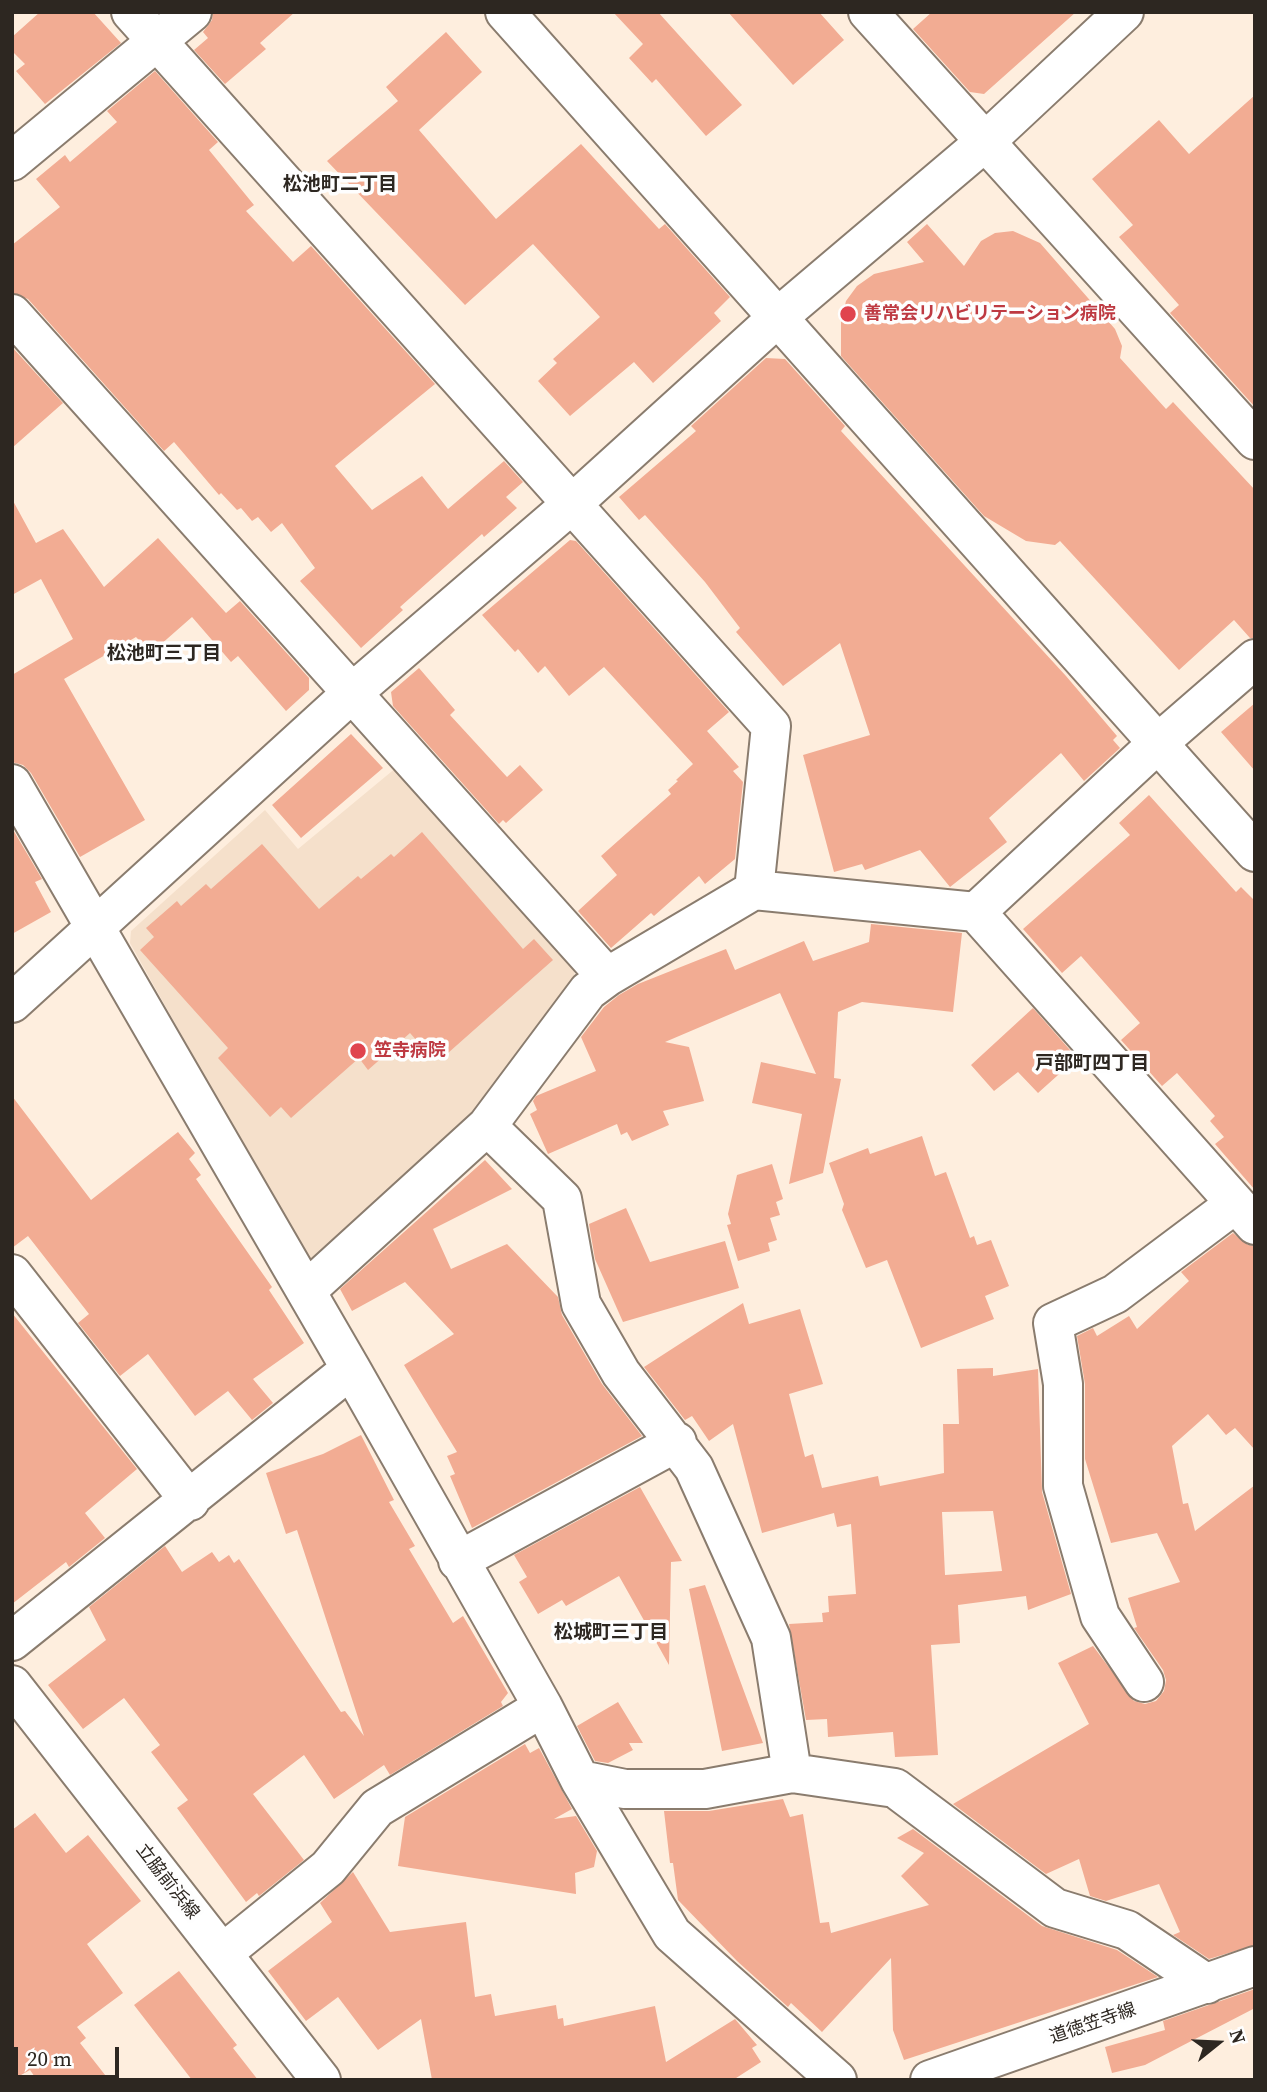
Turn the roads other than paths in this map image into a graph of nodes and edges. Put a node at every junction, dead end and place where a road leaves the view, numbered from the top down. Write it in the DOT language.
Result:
graph roads {
  1 [pos="131,12"];
  2 [pos="192,12"];
  3 [pos="505,12"];
  4 [pos="868,12"];
  5 [pos="1124,12"];
  6 [pos="158,42"];
  7 [pos="986,141"];
  8 [pos="12,161"];
  9 [pos="12,314"];
  10 [pos="777,318"];
  11 [pos="1255,440"];
  12 [pos="573,503"];
  13 [pos="1255,659"];
  14 [pos="352,693"];
  15 [pos="1157,744"];
  16 [pos="12,784"];
  17 [pos="1255,852"];
  18 [pos="754,890"];
  19 [pos="976,912"];
  20 [pos="96,928"];
  21 [pos="607,977"];
  22 [pos="12,1003"];
  23 [pos="487,1126"];
  24 [pos="1245,1215"];
  25 [pos="12,1275"];
  26 [pos="306,1291"];
  27 [pos="351,1369"];
  28 [pos="677,1442"];
  29 [pos="190,1501"];
  30 [pos="458,1560"];
  31 [pos="12,1641"];
  32 [pos="1144,1682"];
  33 [pos="17,1702"];
  34 [pos="543,1707"];
  35 [pos="792,1773"];
  36 [pos="580,1780"];
  37 [pos="223,1953"];
  38 [pos="1255,1966"];
  39 [pos="1207,1984"];
  40 [pos="321,2080"];
  41 [pos="837,2080"];
  42 [pos="930,2080"];
  1 -- 6 [label="street"];
  2 -- 6 [label="street"];
  3 -- 10 [label="street"];
  4 -- 7 [label="street"];
  5 -- 7 [label="street"];
  6 -- 8 [label="street"];
  6 -- 12 [label="street"];
  7 -- 10 [label="street"];
  7 -- 11 [label="street"];
  9 -- 14 [label="street"];
  10 -- 12 [label="street"];
  10 -- 15 [label="street"];
  12 -- 14 [label="street"];
  12 -- 18 [label="street"];
  13 -- 15 [label="street"];
  14 -- 20 [label="street"];
  14 -- 21 [label="street"];
  15 -- 17 [label="street"];
  15 -- 19 [label="street"];
  16 -- 20 [label="street"];
  18 -- 19 [label="street"];
  18 -- 21 [label="street"];
  19 -- 24 [label="street"];
  20 -- 22 [label="street"];
  20 -- 26 [label="street"];
  21 -- 23 [label="street"];
  23 -- 26 [label="street"];
  23 -- 28 [label="street"];
  24 -- 32 [label="street"];
  25 -- 29 [label="street"];
  26 -- 27 [label="street"];
  27 -- 29 [label="street"];
  27 -- 30 [label="street"];
  28 -- 30 [label="street"];
  28 -- 35 [label="street"];
  29 -- 31 [label="street"];
  30 -- 34 [label="street"];
  33 -- 37 [label="street, 立脇前浜線"];
  34 -- 36 [label="street"];
  34 -- 37 [label="street"];
  35 -- 36 [label="street"];
  35 -- 39 [label="street"];
  36 -- 41 [label="street"];
  37 -- 40 [label="street, 立脇前浜線"];
  38 -- 39 [label="street, 道徳笠寺線"];
  39 -- 42 [label="street, 道徳笠寺線"];
}
